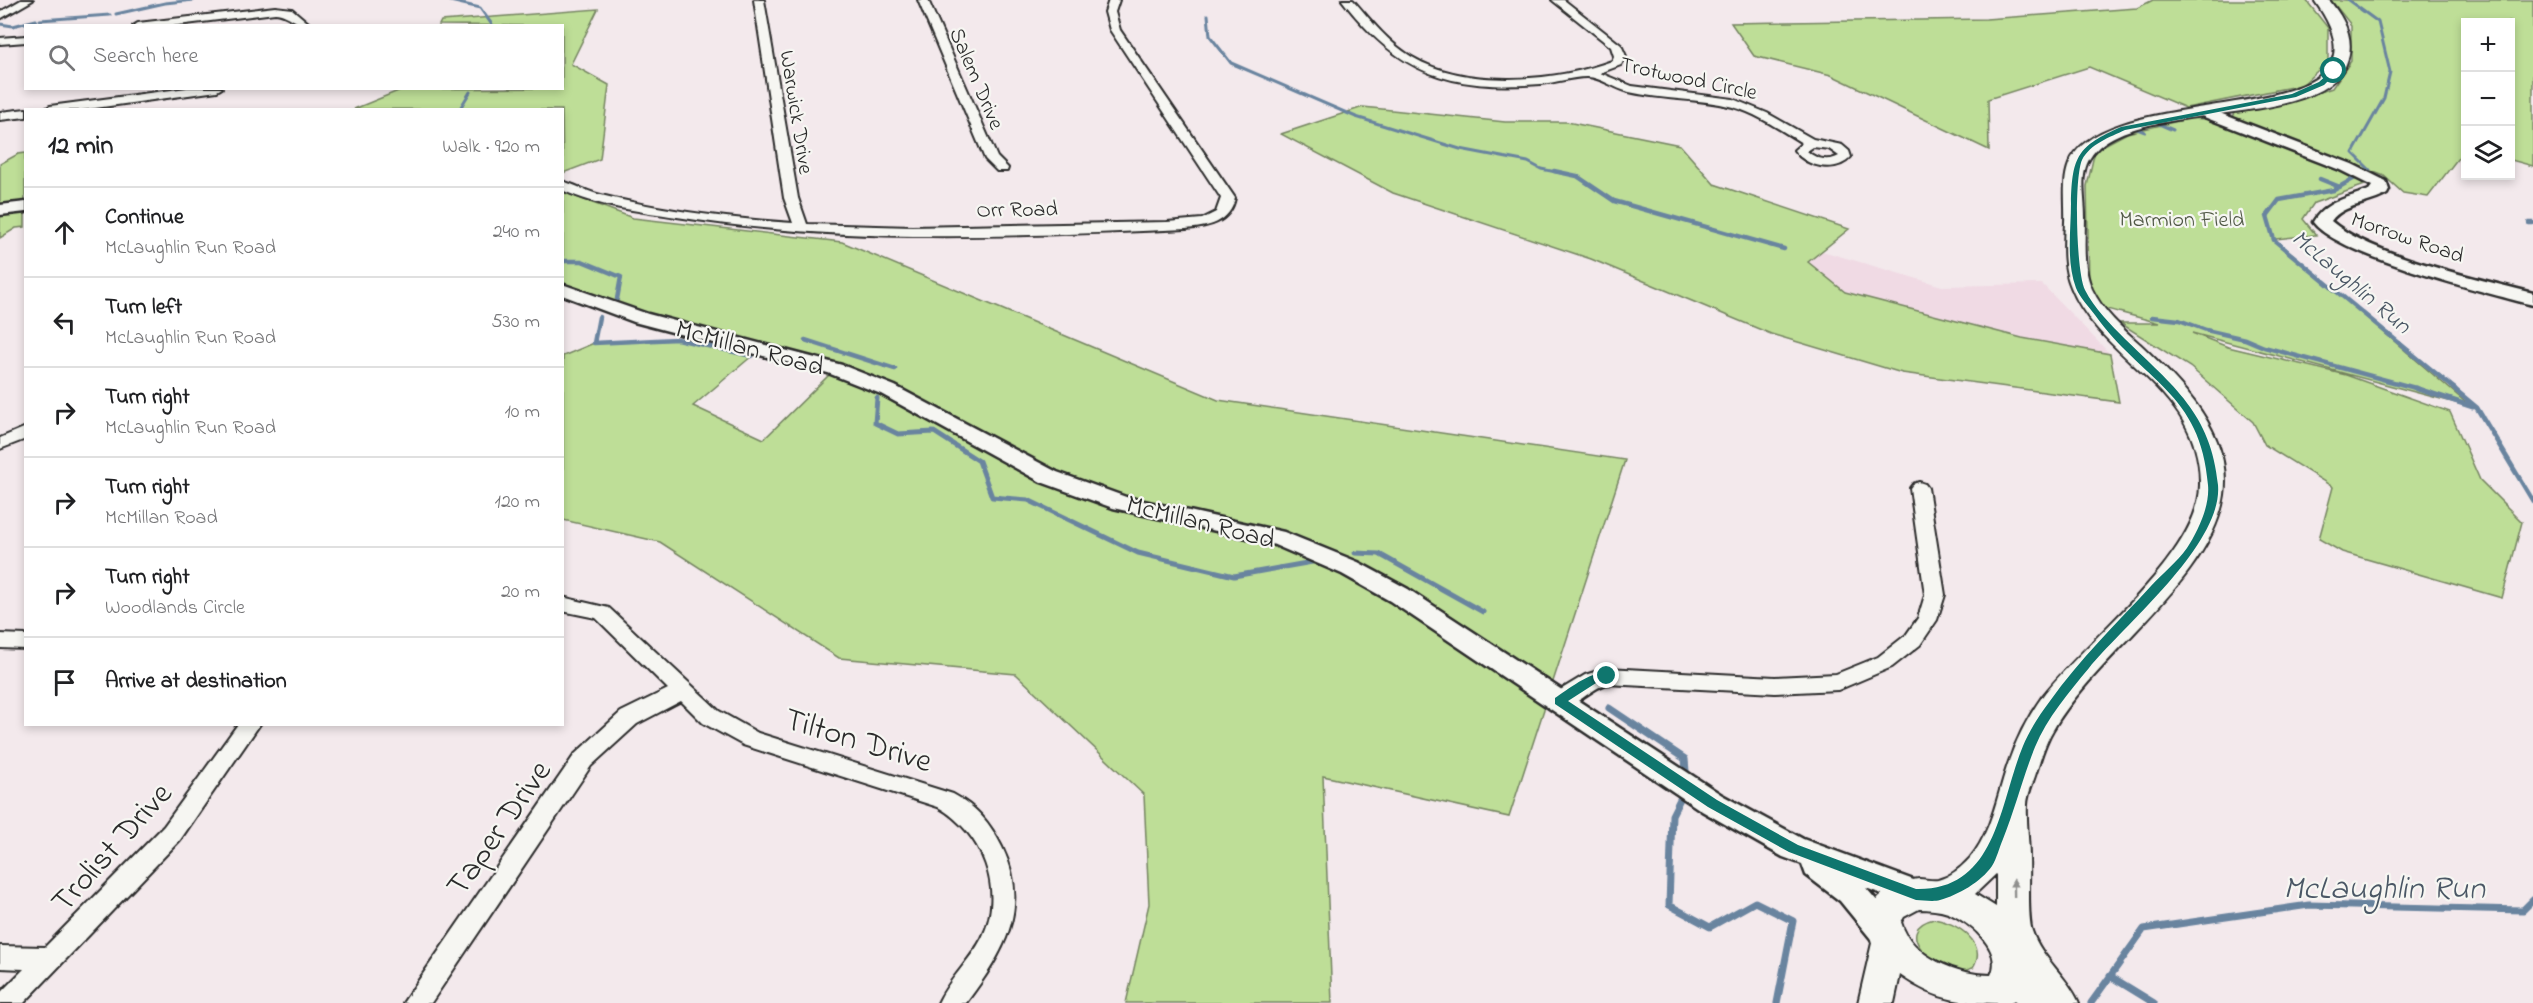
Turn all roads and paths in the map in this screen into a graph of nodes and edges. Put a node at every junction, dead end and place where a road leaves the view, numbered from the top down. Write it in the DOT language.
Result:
graph roads {
  1 [pos="28,0"];
  2 [pos="243,0"];
  3 [pos="759,0"];
  4 [pos="923,0"];
  5 [pos="1114,0"];
  6 [pos="1347,0"];
  7 [pos="1557,0"];
  8 [pos="2321,0"];
  9 [pos="236,13"];
  10 [pos="0,16"];
  11 [pos="153,24"];
  12 [pos="304,24"];
  13 [pos="24,39"];
  14 [pos="0,41"];
  15 [pos="1589,73"];
  16 [pos="202,90"];
  17 [pos="65,108"];
  18 [pos="2204,112"];
  19 [pos="24,113"];
  20 [pos="0,116"];
  21 [pos="1810,143"];
  22 [pos="1002,168"];
  23 [pos="564,186"];
  24 [pos="24,207"];
  25 [pos="0,210"];
  26 [pos="802,228"];
  27 [pos="564,290"];
  28 [pos="2533,298"];
  29 [pos="1919,489"];
  30 [pos="564,604"];
  31 [pos="0,641"];
  32 [pos="24,642"];
  33 [pos="682,691"];
  34 [pos="1559,701"];
  35 [pos="249,726"];
  36 [pos="2011,803"];
  37 [pos="1794,848"];
  38 [pos="1927,895"];
  39 [pos="1885,938"];
  40 [pos="2011,949"];
  41 [pos="0,957"];
  42 [pos="50,958"];
  43 [pos="1957,1001"];
  44 [pos="8,1003"];
  45 [pos="416,1003"];
  46 [pos="951,1003"];
  47 [pos="1876,1003"];
  48 [pos="2035,1003"];
  49 [pos="2061,1003"];
  1 -- 10 [label="street"];
  2 -- 9 [label="street"];
  3 -- 26 [label="street, Warwick Drive"];
  4 -- 22 [label="street, Salem Drive"];
  5 -- 26 [label="street, Orr Road"];
  6 -- 15 [label="street"];
  7 -- 15 [label="street"];
  8 -- 18 [label="main road"];
  9 -- 11 [label="street"];
  9 -- 12 [label="street"];
  13 -- 14 [label="street"];
  15 -- 21 [label="street, Trotwood Circle"];
  16 -- 17 [label="street"];
  18 -- 28 [label="street, Morrow Road"];
  18 -- 36 [label="main road"];
  19 -- 20 [label="street"];
  23 -- 26 [label="street, Orr Road"];
  24 -- 25 [label="street"];
  27 -- 34 [label="street, McMillan Road"];
  29 -- 34 [label="street"];
  30 -- 33 [label="street, Tilton Drive"];
  31 -- 32 [label="street"];
  33 -- 45 [label="street, Taper Drive"];
  33 -- 46 [label="street, Tilton Drive"];
  34 -- 37 [label="street, McMillan Road"];
  35 -- 42 [label="street, Trolist Drive"];
  36 -- 38 [label="main road"];
  40 -- 36 [label="main road, one-way"];
  37 -- 38 [label="street, McMillan Road"];
  37 -- 39 [label="street, McMillan Road"];
  38 -- 39 [label="main road"];
  38 -- 40 [label="main road"];
  39 -- 43 [label="main road"];
  39 -- 47 [label="main road"];
  40 -- 43 [label="main road"];
  40 -- 48 [label="street"];
  40 -- 49 [label="main road"];
  41 -- 42 [label="street"];
  42 -- 44 [label="street, Trolist Drive"];
}
